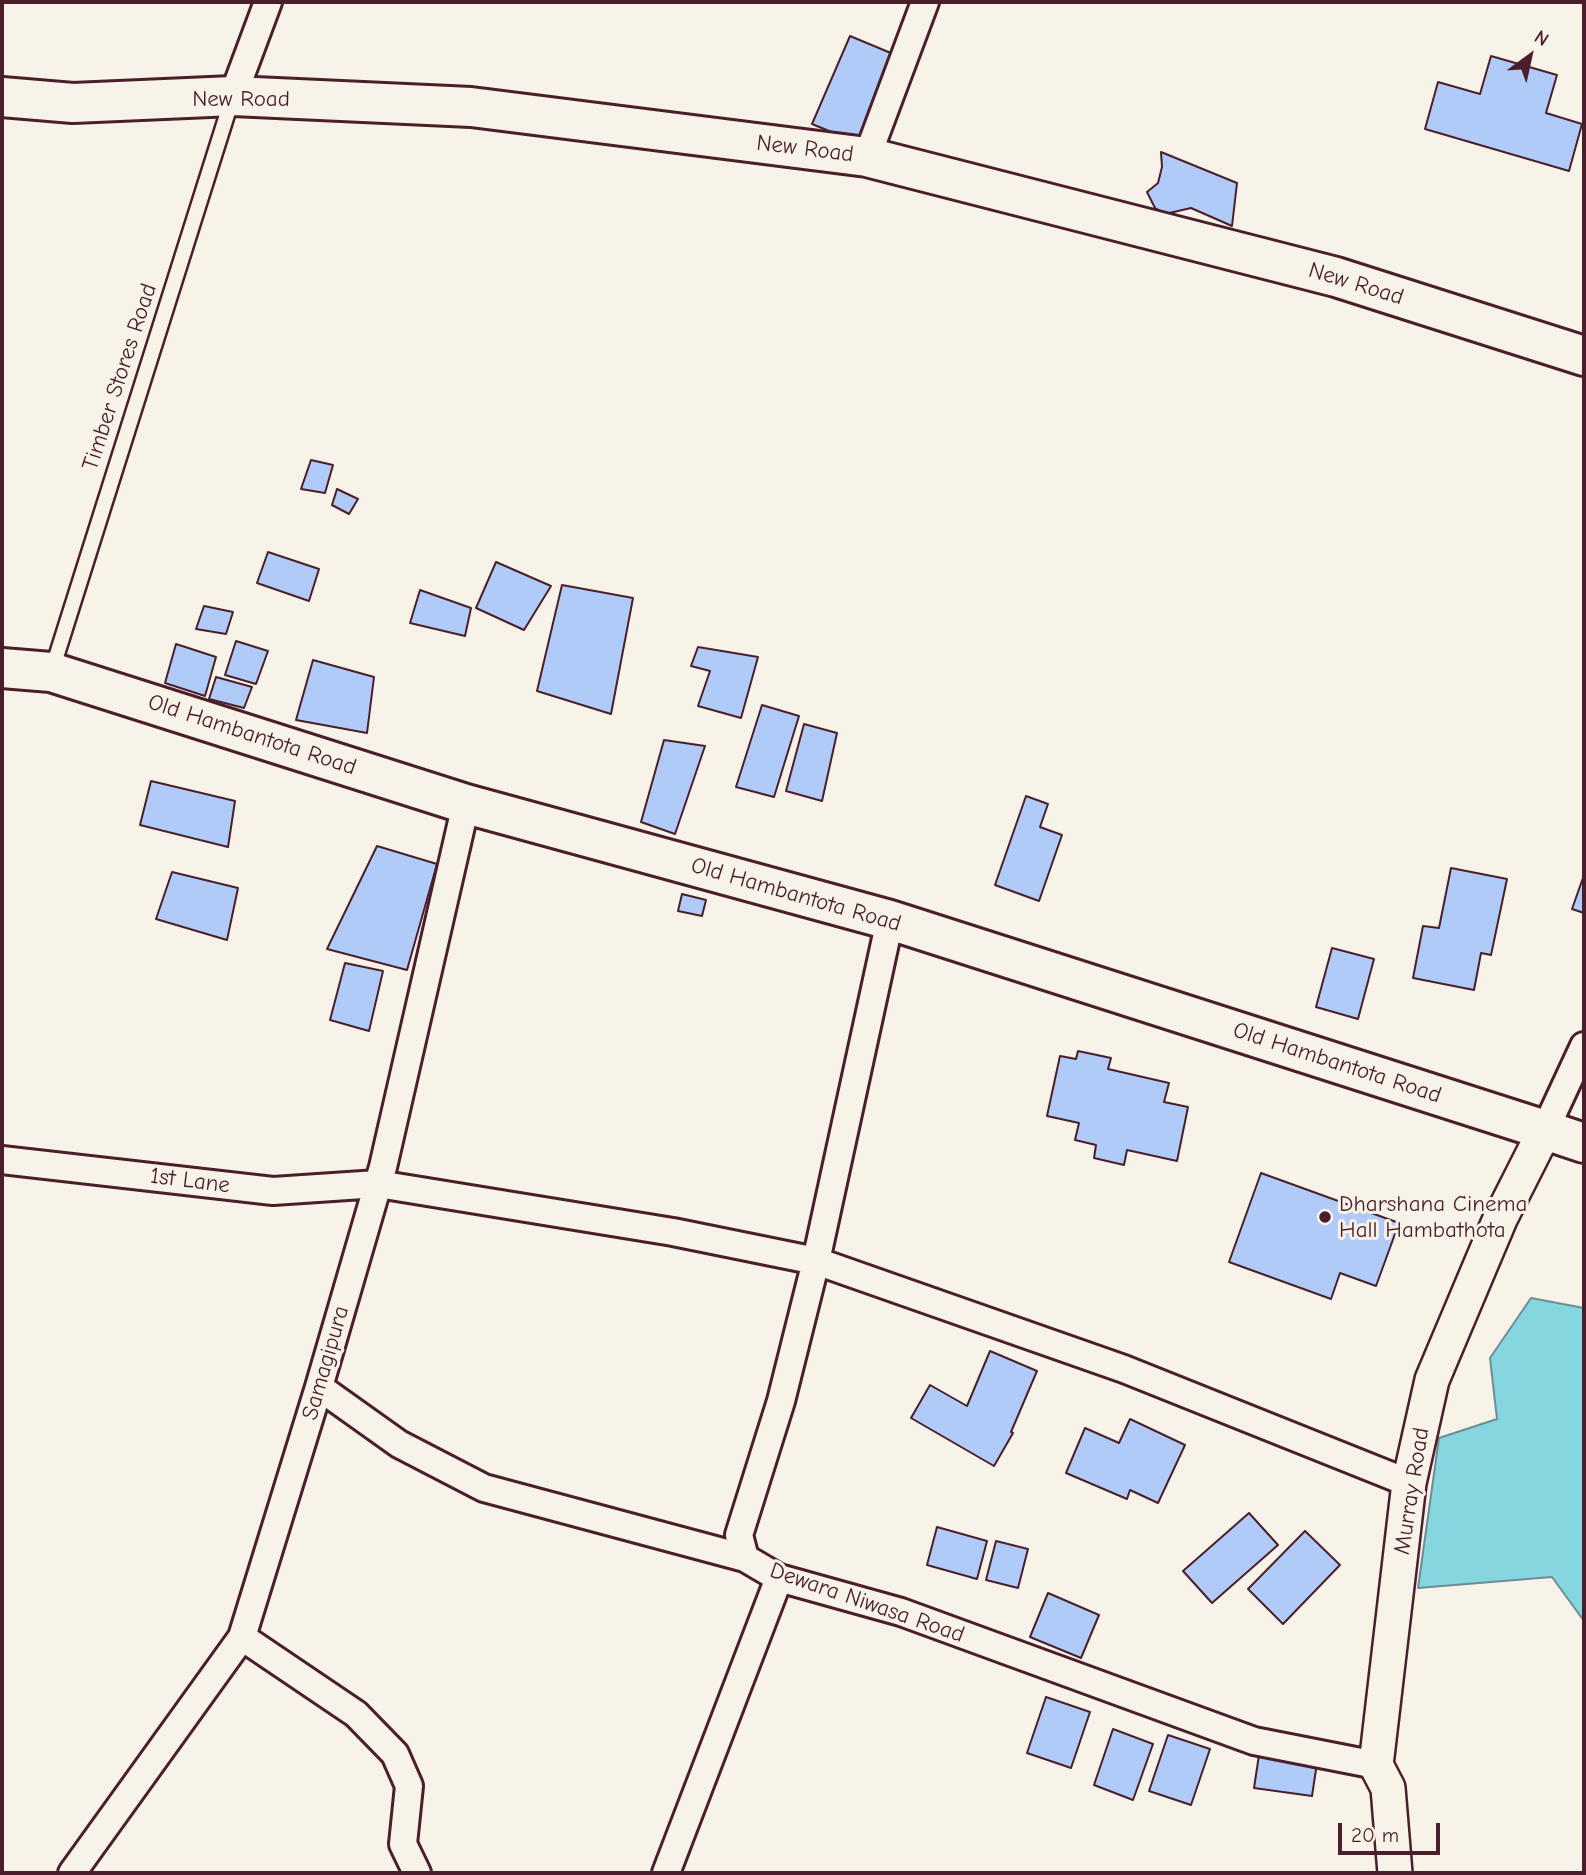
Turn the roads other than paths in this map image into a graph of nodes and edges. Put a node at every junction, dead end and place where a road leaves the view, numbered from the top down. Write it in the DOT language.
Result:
graph roads {
  1 [pos="268,2"];
  2 [pos="925,2"];
  3 [pos="233,96"];
  4 [pos="2,97"];
  5 [pos="867,158"];
  6 [pos="1584,356"];
  7 [pos="2,668"];
  8 [pos="51,672"];
  9 [pos="467,804"];
  10 [pos="890,920"];
  11 [pos="1584,1046"];
  12 [pos="1545,1129"];
  13 [pos="1584,1143"];
  14 [pos="2,1160"];
  15 [pos="378,1184"];
  16 [pos="816,1261"];
  17 [pos="319,1387"];
  18 [pos="1409,1483"];
  19 [pos="745,1558"];
  20 [pos="779,1577"];
  21 [pos="242,1637"];
  22 [pos="1376,1765"];
  23 [pos="72,1873"];
  24 [pos="417,1873"];
  25 [pos="666,1873"];
  26 [pos="1395,1873"];
  1 -- 3 [label="street"];
  2 -- 5 [label="street"];
  3 -- 4 [label="main road, New Road"];
  3 -- 5 [label="main road, New Road"];
  3 -- 8 [label="lane, Timber Stores Road"];
  5 -- 6 [label="main road, New Road"];
  7 -- 8 [label="main road, Old Hambantota Road"];
  8 -- 9 [label="main road, Old Hambantota Road"];
  9 -- 10 [label="main road, Old Hambantota Road"];
  9 -- 15 [label="street, Samagipura"];
  10 -- 12 [label="main road, Old Hambantota Road"];
  10 -- 16 [label="street, Dewara Niwasa Road"];
  11 -- 12 [label="street"];
  12 -- 13 [label="main road, Old Hambantota Road"];
  12 -- 18 [label="street, Murray Road"];
  14 -- 15 [label="street, 1st Lane"];
  15 -- 16 [label="street, 1st Lane"];
  15 -- 17 [label="street, Samagipura"];
  16 -- 18 [label="street, 1st Lane"];
  16 -- 19 [label="street, Dewara Niwasa Road"];
  17 -- 19 [label="street"];
  17 -- 21 [label="street, Samagipura"];
  18 -- 22 [label="street, Murray Road"];
  19 -- 20 [label="street, Dewara Niwasa Road"];
  20 -- 22 [label="street, Dewara Niwasa Road"];
  20 -- 25 [label="street"];
  21 -- 23 [label="street, Samagipura"];
  21 -- 24 [label="street"];
  22 -- 26 [label="street, Murray Road"];
}
